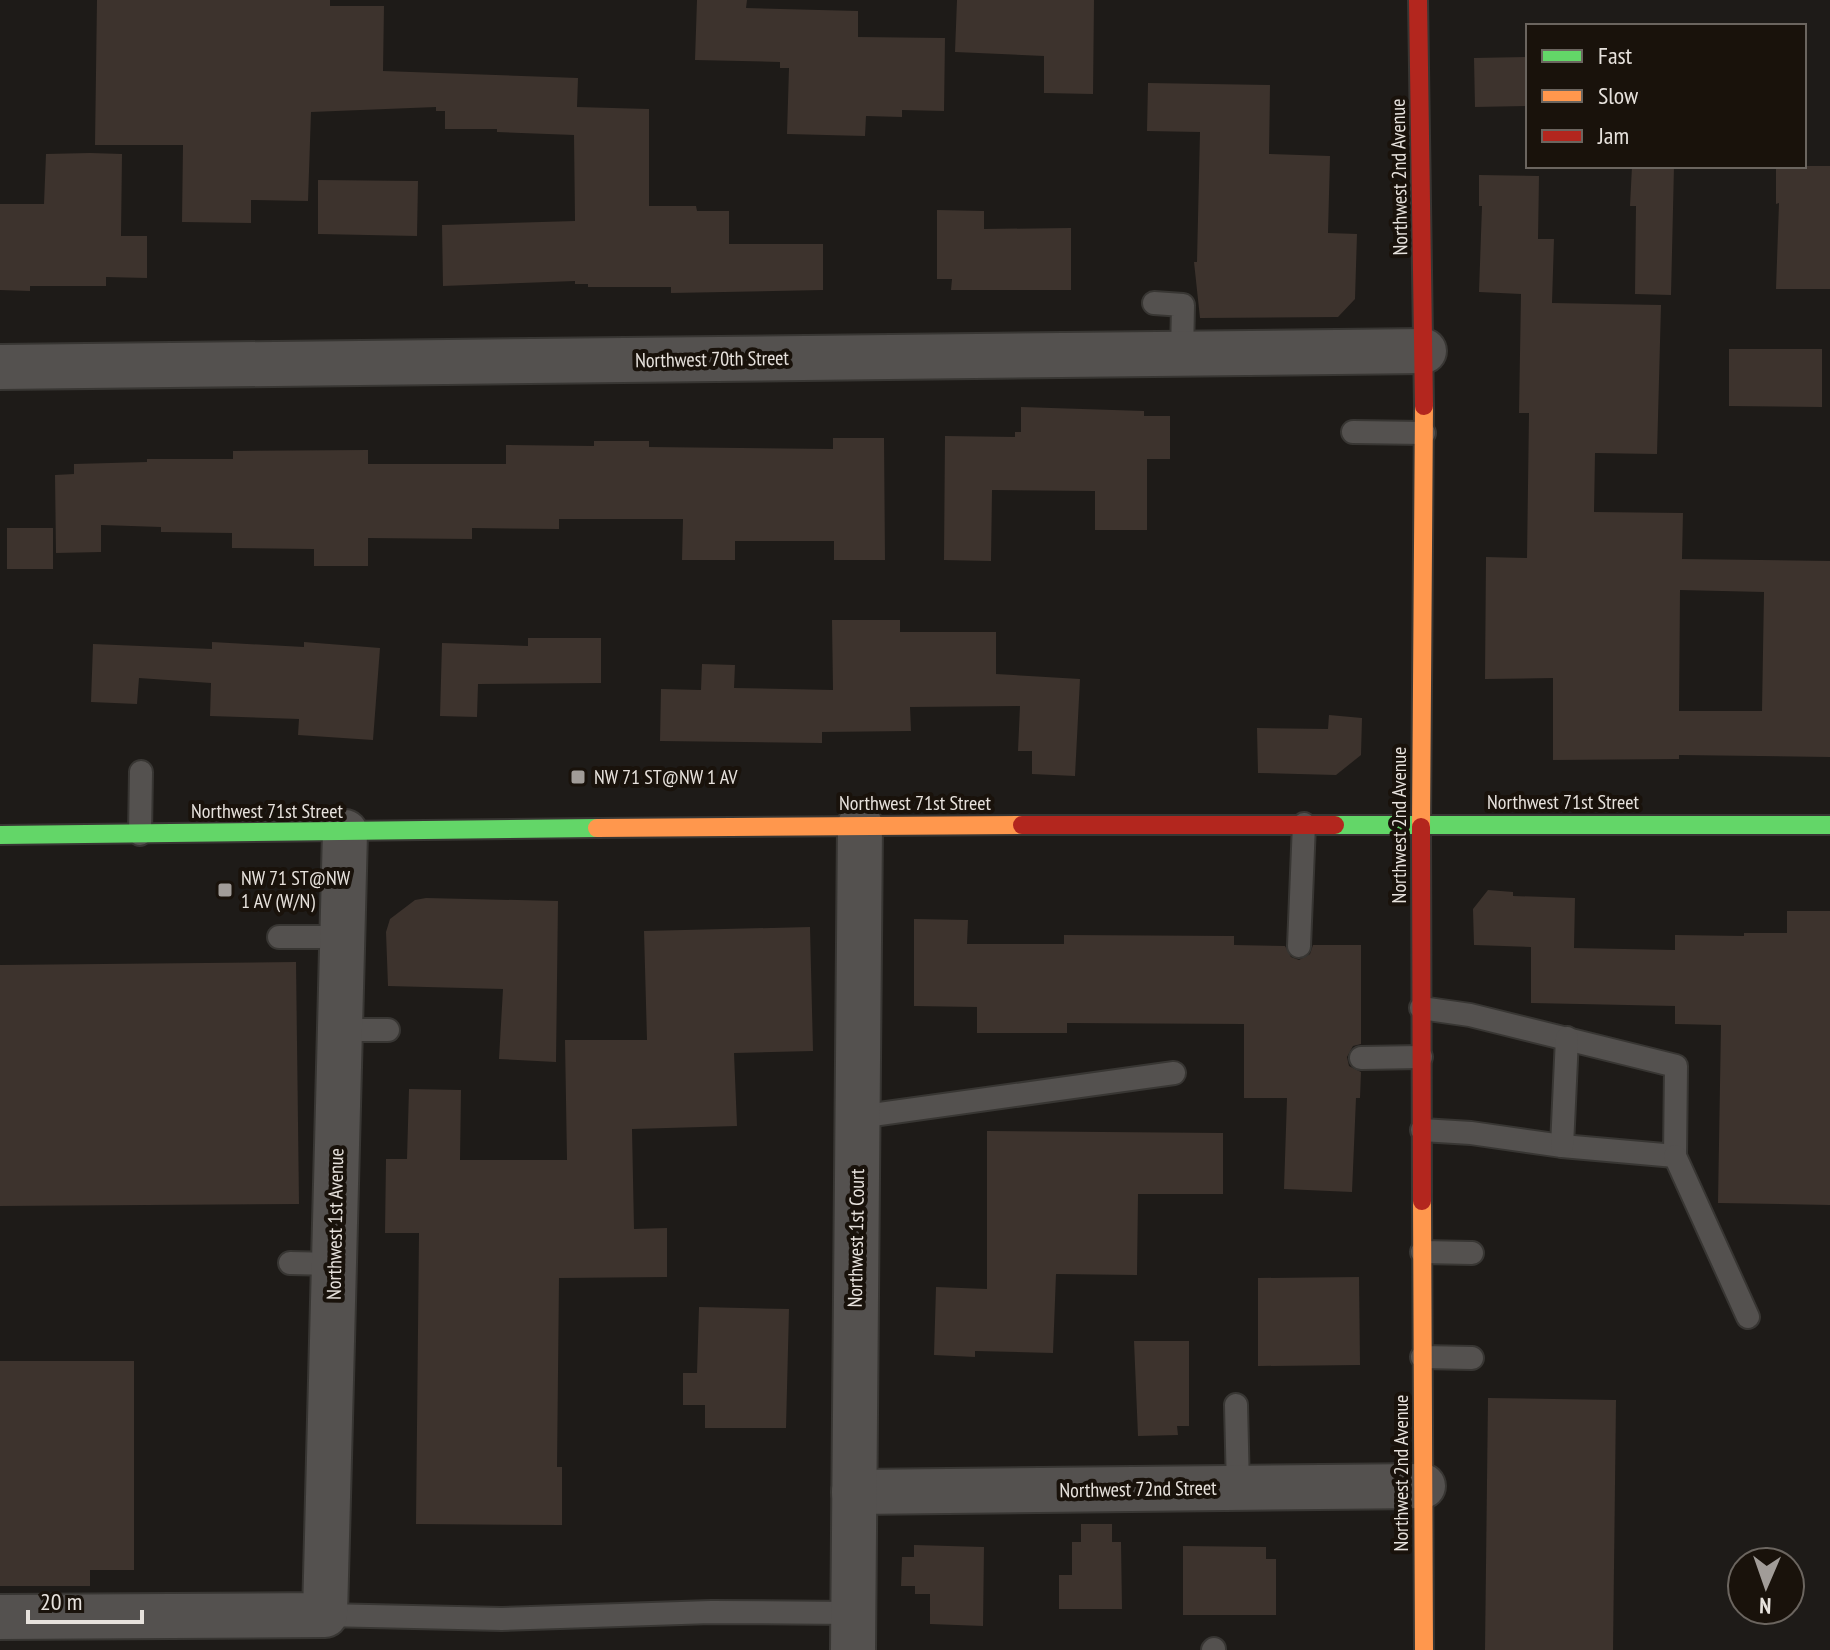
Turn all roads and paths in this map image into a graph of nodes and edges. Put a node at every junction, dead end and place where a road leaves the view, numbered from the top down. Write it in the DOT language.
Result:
graph roads {
  1 [pos="1418,0"];
  2 [pos="1154,303"];
  3 [pos="1424,351"];
  4 [pos="1182,354"];
  5 [pos="0,367"];
  6 [pos="1353,432"];
  7 [pos="1424,433"];
  8 [pos="141,772"];
  9 [pos="1421,823"];
  10 [pos="1304,824"];
  11 [pos="860,825"];
  12 [pos="1830,825"];
  13 [pos="345,832"];
  14 [pos="140,834"];
  15 [pos="0,835"];
  16 [pos="279,937"];
  17 [pos="343,937"];
  18 [pos="1299,946"];
  19 [pos="1421,1008"];
  20 [pos="340,1030"];
  21 [pos="388,1030"];
  22 [pos="1567,1038"];
  23 [pos="1421,1057"];
  24 [pos="1361,1058"];
  25 [pos="1174,1073"];
  26 [pos="858,1117"];
  27 [pos="1422,1130"];
  28 [pos="1562,1146"];
  29 [pos="1675,1156"];
  30 [pos="1422,1252"];
  31 [pos="1472,1253"];
  32 [pos="290,1263"];
  33 [pos="334,1264"];
  34 [pos="1748,1317"];
  35 [pos="1422,1357"];
  36 [pos="1472,1358"];
  37 [pos="1236,1405"];
  38 [pos="1423,1486"];
  39 [pos="1238,1488"];
  40 [pos="854,1492"];
  41 [pos="325,1615"];
  42 [pos="0,1617"];
  43 [pos="853,1632"];
  44 [pos="1424,1650"];
  1 -- 3 [label="street, Northwest 2nd Avenue"];
  2 -- 4 [label="lane"];
  3 -- 4 [label="street, Northwest 70th Street"];
  3 -- 7 [label="street, Northwest 2nd Avenue"];
  4 -- 5 [label="street, Northwest 70th Street"];
  6 -- 7 [label="lane"];
  7 -- 9 [label="street, Northwest 2nd Avenue"];
  8 -- 14 [label="lane"];
  9 -- 10 [label="street, Northwest 71st Street"];
  9 -- 12 [label="street, Northwest 71st Street"];
  9 -- 19 [label="street, Northwest 2nd Avenue"];
  10 -- 11 [label="street, Northwest 71st Street"];
  10 -- 18 [label="lane"];
  11 -- 13 [label="street, Northwest 71st Street"];
  11 -- 26 [label="street, Northwest 1st Court"];
  13 -- 14 [label="street, Northwest 71st Street"];
  13 -- 17 [label="street, Northwest 1st Avenue"];
  14 -- 15 [label="street, Northwest 71st Street"];
  16 -- 17 [label="lane"];
  17 -- 20 [label="street, Northwest 1st Avenue"];
  19 -- 22 [label="lane"];
  19 -- 23 [label="street, Northwest 2nd Avenue"];
  20 -- 21 [label="lane"];
  20 -- 33 [label="street, Northwest 1st Avenue"];
  22 -- 28 [label="lane"];
  22 -- 29 [label="lane"];
  23 -- 24 [label="lane"];
  23 -- 27 [label="street, Northwest 2nd Avenue"];
  25 -- 26 [label="lane"];
  26 -- 40 [label="street, Northwest 1st Court"];
  27 -- 28 [label="lane"];
  27 -- 30 [label="street, Northwest 2nd Avenue"];
  28 -- 29 [label="lane"];
  29 -- 34 [label="lane"];
  30 -- 31 [label="lane"];
  30 -- 35 [label="street, Northwest 2nd Avenue"];
  32 -- 33 [label="lane"];
  33 -- 41 [label="street, Northwest 1st Avenue"];
  35 -- 36 [label="lane"];
  35 -- 38 [label="street, Northwest 2nd Avenue"];
  37 -- 39 [label="lane"];
  38 -- 39 [label="street, Northwest 72nd Street"];
  38 -- 44 [label="street, Northwest 2nd Avenue"];
  39 -- 40 [label="street, Northwest 72nd Street"];
  40 -- 43 [label="street, Northwest 1st Court"];
  41 -- 42 [label="street"];
  41 -- 43 [label="lane"];
}
